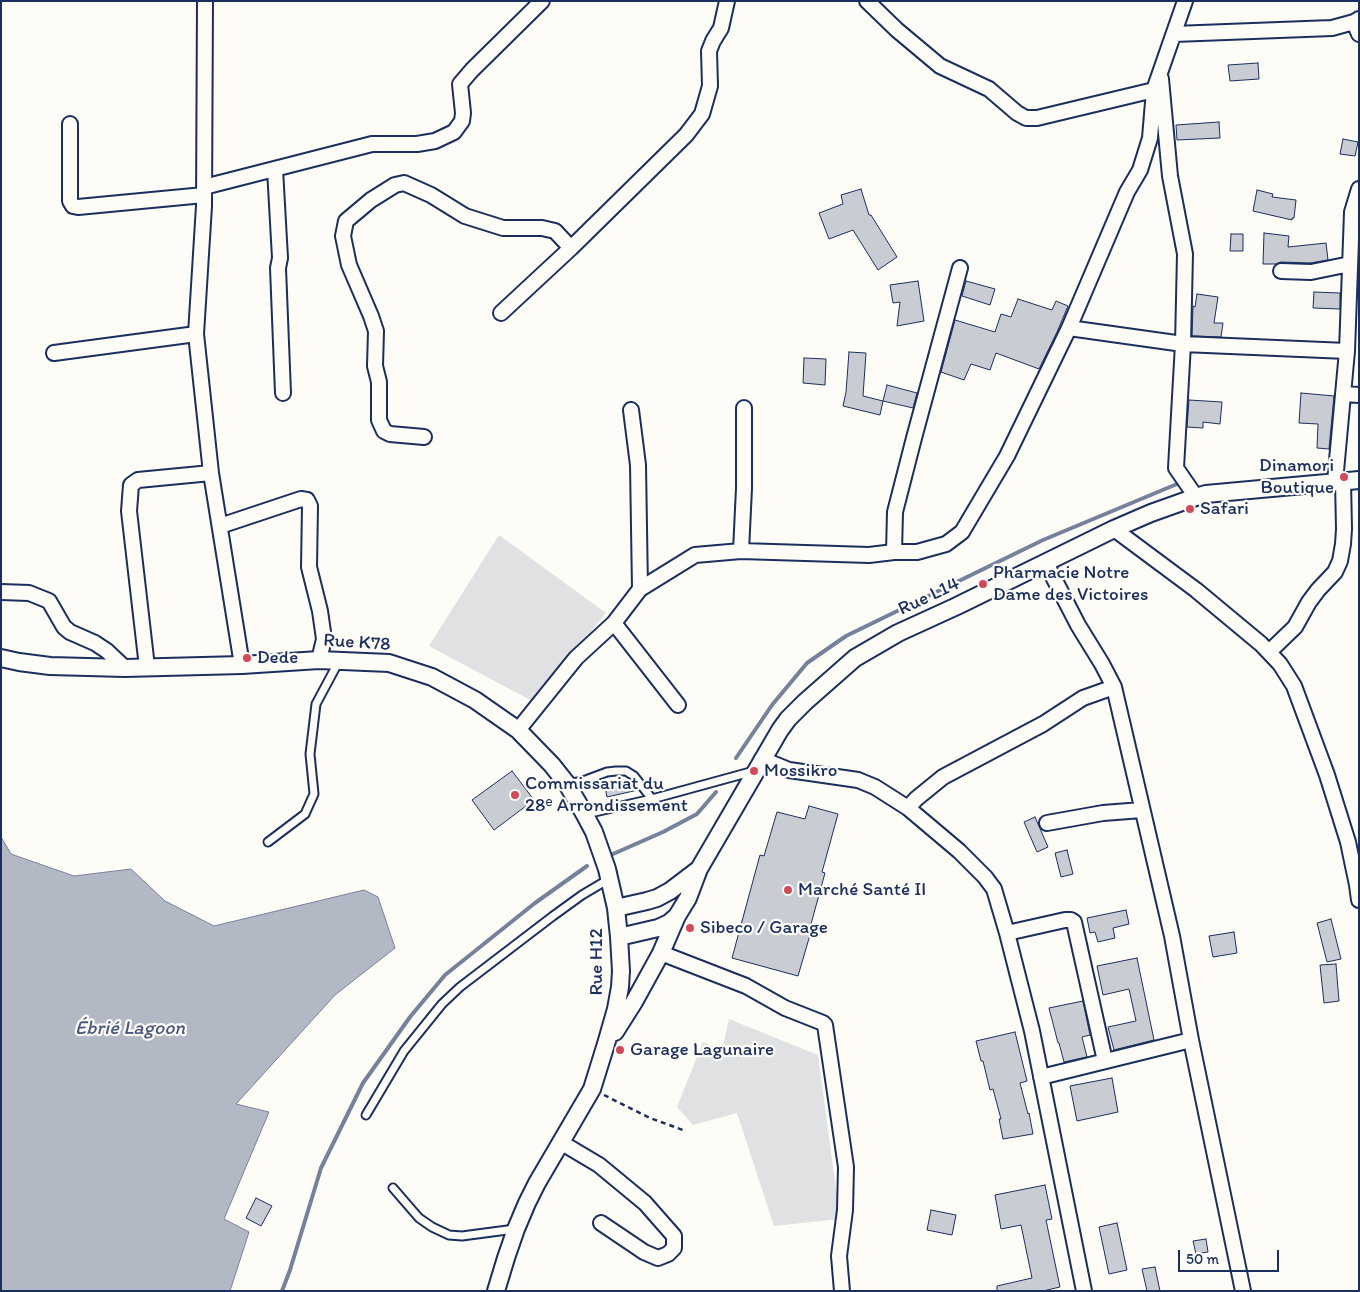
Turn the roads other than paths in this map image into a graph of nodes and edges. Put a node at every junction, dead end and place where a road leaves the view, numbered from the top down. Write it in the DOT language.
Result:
graph roads {
  1 [pos="205,1"];
  2 [pos="542,1"];
  3 [pos="727,1"];
  4 [pos="867,1"];
  5 [pos="1185,1"];
  6 [pos="1357,25"];
  7 [pos="1174,34"];
  8 [pos="1161,72"];
  9 [pos="1154,90"];
  10 [pos="70,124"];
  11 [pos="275,169"];
  12 [pos="1359,189"];
  13 [pos="204,191"];
  14 [pos="571,248"];
  15 [pos="1350,264"];
  16 [pos="960,268"];
  17 [pos="1281,271"];
  18 [pos="501,313"];
  19 [pos="1069,328"];
  20 [pos="196,334"];
  21 [pos="1183,344"];
  22 [pos="1347,351"];
  23 [pos="54,352"];
  24 [pos="283,393"];
  25 [pos="1343,394"];
  26 [pos="1359,395"];
  27 [pos="744,408"];
  28 [pos="631,410"];
  29 [pos="424,437"];
  30 [pos="211,473"];
  31 [pos="1346,481"];
  32 [pos="1196,497"];
  33 [pos="220,526"];
  34 [pos="1114,529"];
  35 [pos="741,551"];
  36 [pos="894,552"];
  37 [pos="1046,563"];
  38 [pos="640,589"];
  39 [pos="1,592"];
  40 [pos="614,623"];
  41 [pos="1269,652"];
  42 [pos="1,658"];
  43 [pos="319,660"];
  44 [pos="340,661"];
  45 [pos="242,665"];
  46 [pos="147,667"];
  47 [pos="125,668"];
  48 [pos="1114,687"];
  49 [pos="678,705"];
  50 [pos="518,730"];
  51 [pos="758,765"];
  52 [pos="566,784"];
  53 [pos="652,799"];
  54 [pos="908,808"];
  55 [pos="1142,810"];
  56 [pos="585,815"];
  57 [pos="1047,824"];
  58 [pos="268,842"];
  59 [pos="699,869"];
  60 [pos="610,879"];
  61 [pos="1359,900"];
  62 [pos="616,908"];
  63 [pos="677,916"];
  64 [pos="1007,933"];
  65 [pos="619,937"];
  66 [pos="661,952"];
  67 [pos="1191,1040"];
  68 [pos="606,1044"];
  69 [pos="1105,1061"];
  70 [pos="1041,1077"];
  71 [pos="366,1115"];
  72 [pos="562,1142"];
  73 [pos="394,1188"];
  74 [pos="601,1223"];
  75 [pos="516,1229"];
  76 [pos="496,1291"];
  77 [pos="842,1291"];
  78 [pos="1084,1291"];
  79 [pos="1244,1291"];
  1 -- 13 [label="street"];
  2 -- 11 [label="street"];
  3 -- 14 [label="street"];
  4 -- 9 [label="street"];
  5 -- 7 [label="street"];
  6 -- 7 [label="street"];
  7 -- 8 [label="street"];
  8 -- 9 [label="street"];
  8 -- 21 [label="street"];
  9 -- 19 [label="street"];
  10 -- 13 [label="street"];
  11 -- 13 [label="street"];
  11 -- 24 [label="street"];
  12 -- 15 [label="street"];
  13 -- 20 [label="street"];
  14 -- 18 [label="street"];
  14 -- 29 [label="street"];
  15 -- 17 [label="street"];
  15 -- 22 [label="street"];
  16 -- 36 [label="street"];
  19 -- 21 [label="street"];
  19 -- 36 [label="street"];
  20 -- 23 [label="street"];
  20 -- 30 [label="street"];
  21 -- 22 [label="street"];
  21 -- 32 [label="street"];
  22 -- 25 [label="street"];
  25 -- 26 [label="street"];
  25 -- 31 [label="street"];
  27 -- 35 [label="street"];
  28 -- 38 [label="street"];
  30 -- 33 [label="street"];
  30 -- 46 [label="street"];
  31 -- 32 [label="street, Rue L14"];
  31 -- 41 [label="street"];
  32 -- 34 [label="street, Rue L14"];
  33 -- 43 [label="street"];
  33 -- 45 [label="street"];
  34 -- 37 [label="street, Rue L14"];
  34 -- 41 [label="street"];
  35 -- 36 [label="street"];
  35 -- 38 [label="street"];
  37 -- 48 [label="street"];
  37 -- 51 [label="street, Rue L14"];
  38 -- 40 [label="street"];
  39 -- 47 [label="street"];
  40 -- 49 [label="street"];
  40 -- 50 [label="street"];
  41 -- 61 [label="street"];
  42 -- 47 [label="street, Rue K78"];
  43 -- 44 [label="street, Rue K78"];
  43 -- 45 [label="street, Rue K78"];
  44 -- 50 [label="street, Rue K78"];
  44 -- 58 [label="lane"];
  45 -- 46 [label="street, Rue K78"];
  46 -- 47 [label="street, Rue K78"];
  48 -- 54 [label="street"];
  48 -- 55 [label="street"];
  50 -- 52 [label="street, Rue K78"];
  51 -- 53 [label="lane"];
  51 -- 54 [label="street"];
  51 -- 59 [label="street, Rue L14"];
  52 -- 53 [label="lane"];
  52 -- 56 [label="street, Rue K78"];
  53 -- 56 [label="lane"];
  54 -- 64 [label="street"];
  55 -- 57 [label="street"];
  55 -- 67 [label="street"];
  56 -- 60 [label="street, Rue K78"];
  59 -- 62 [label="street, Rue L14"];
  59 -- 63 [label="street, Rue L14"];
  60 -- 62 [label="street, Rue K78"];
  60 -- 71 [label="lane"];
  62 -- 65 [label="street, Rue H12"];
  63 -- 65 [label="street, Rue L14"];
  63 -- 66 [label="street"];
  64 -- 69 [label="street"];
  64 -- 70 [label="street"];
  65 -- 68 [label="street, Rue H12"];
  66 -- 68 [label="street"];
  66 -- 77 [label="street"];
  67 -- 69 [label="street"];
  67 -- 79 [label="street"];
  68 -- 72 [label="street, Rue H12"];
  69 -- 70 [label="street"];
  70 -- 78 [label="street"];
  72 -- 74 [label="street"];
  72 -- 75 [label="street, Rue H12"];
  73 -- 75 [label="lane"];
  75 -- 76 [label="street, Rue H12"];
}
